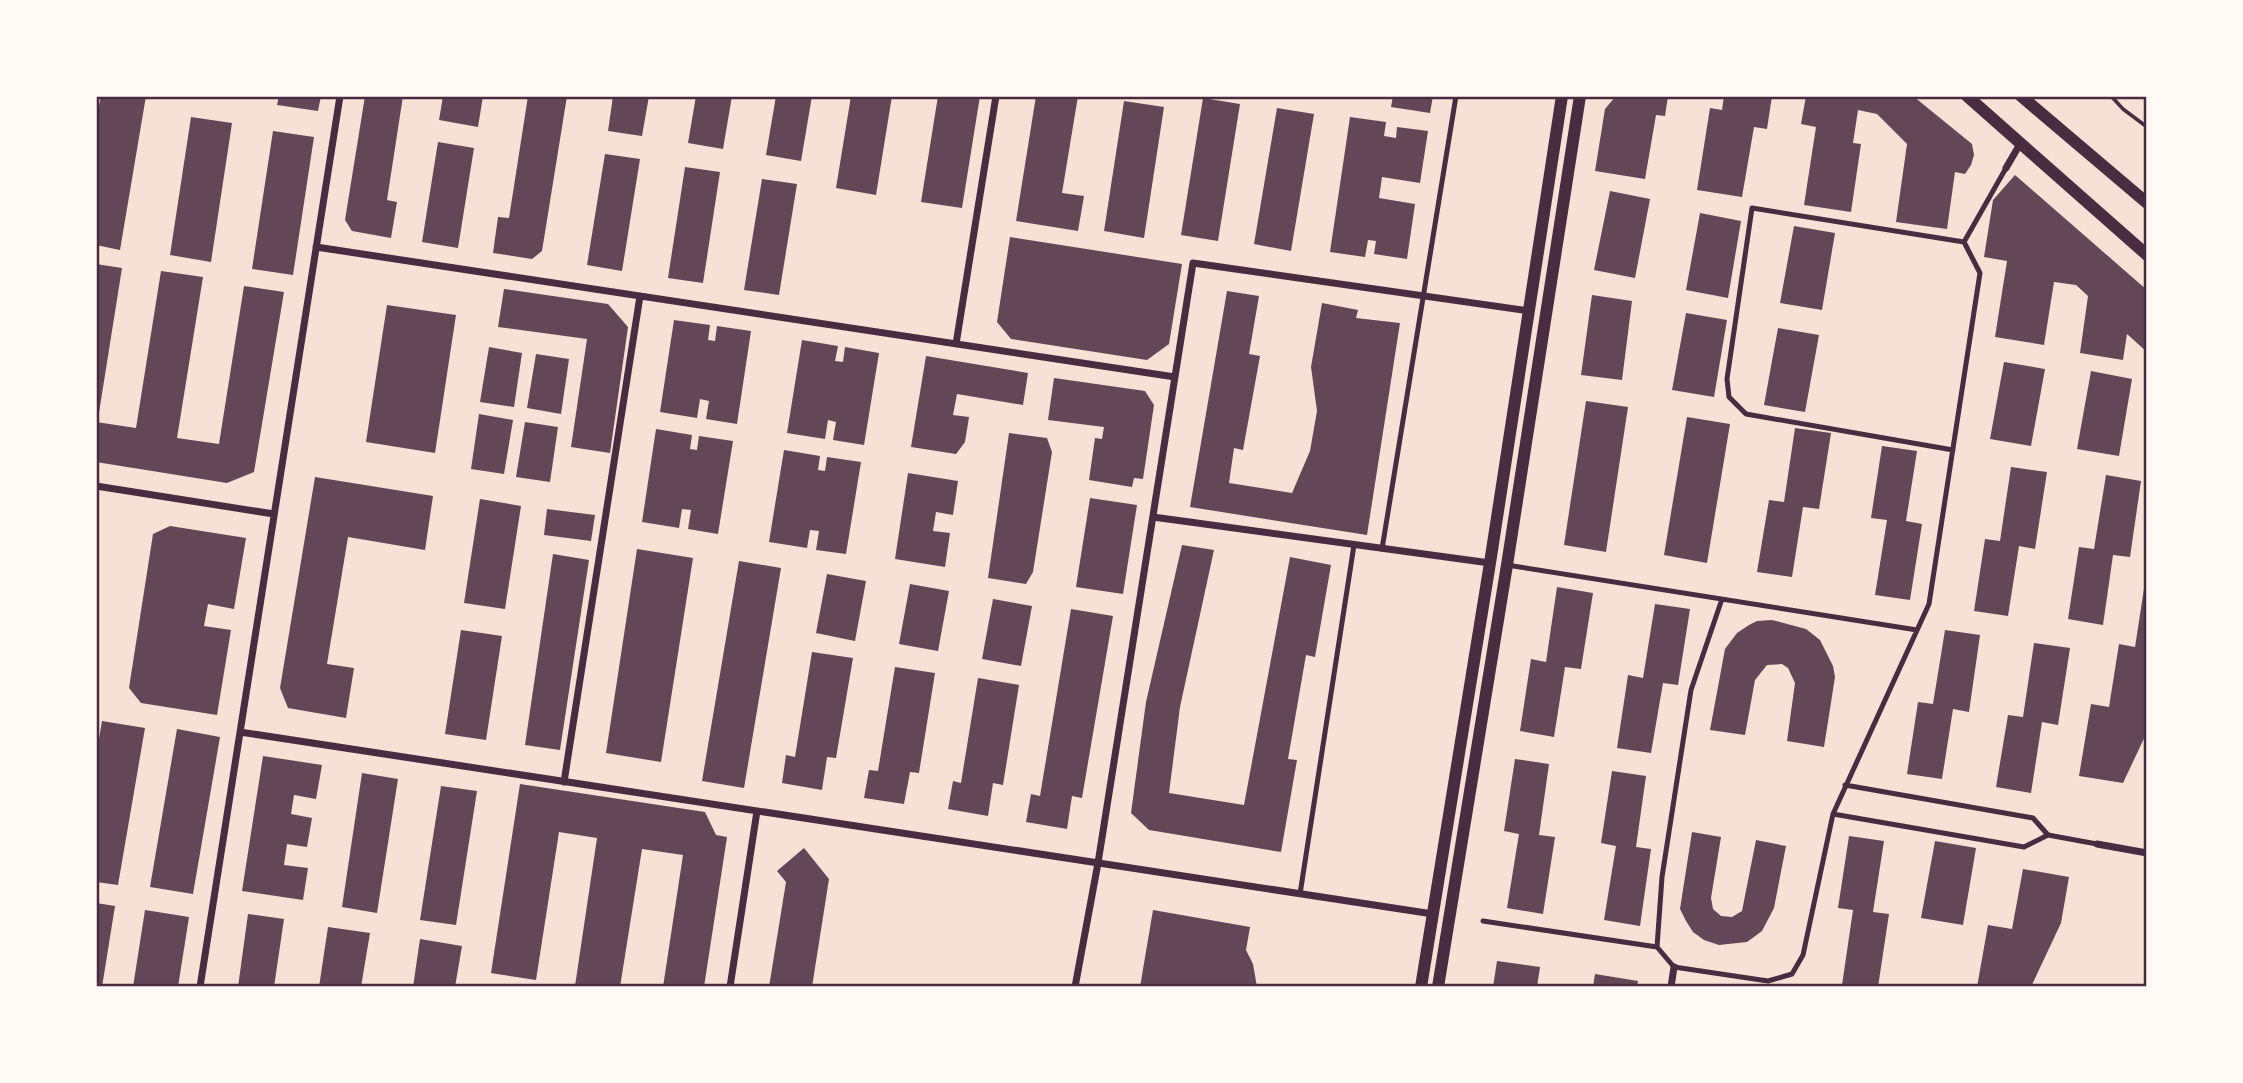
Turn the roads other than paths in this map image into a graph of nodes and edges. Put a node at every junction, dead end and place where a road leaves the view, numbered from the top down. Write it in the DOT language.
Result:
graph roads {
  1 [pos="340,96"];
  2 [pos="996,96"];
  3 [pos="1456,96"];
  4 [pos="1562,96"];
  5 [pos="1580,96"];
  6 [pos="1966,96"];
  7 [pos="2021,96"];
  8 [pos="2021,144"];
  9 [pos="2006,168"];
  10 [pos="2147,203"];
  11 [pos="1964,242"];
  12 [pos="316,247"];
  13 [pos="2147,255"];
  14 [pos="640,296"];
  15 [pos="1423,296"];
  16 [pos="1529,311"];
  17 [pos="956,344"];
  18 [pos="1175,377"];
  19 [pos="1953,450"];
  20 [pos="96,486"];
  21 [pos="274,514"];
  22 [pos="1153,517"];
  23 [pos="1354,545"];
  24 [pos="1382,549"];
  25 [pos="1490,563"];
  26 [pos="1507,565"];
  27 [pos="1722,599"];
  28 [pos="1917,630"];
  29 [pos="240,732"];
  30 [pos="564,782"];
  31 [pos="1845,786"];
  32 [pos="757,811"];
  33 [pos="1833,814"];
  34 [pos="2048,835"];
  35 [pos="2096,844"];
  36 [pos="2147,853"];
  37 [pos="1098,863"];
  38 [pos="1300,894"];
  39 [pos="1433,915"];
  40 [pos="1450,916"];
  41 [pos="1483,921"];
  42 [pos="1657,947"];
  43 [pos="1674,967"];
  44 [pos="200,987"];
  45 [pos="730,987"];
  46 [pos="1075,987"];
  47 [pos="1421,987"];
  48 [pos="1438,987"];
  49 [pos="1671,987"];
  1 -- 12 [label="street"];
  2 -- 17 [label="street"];
  3 -- 15 [label="lane"];
  4 -- 16 [label="street"];
  5 -- 26 [label="street"];
  6 -- 8 [label="street"];
  7 -- 10 [label="street"];
  8 -- 9 [label="street"];
  8 -- 13 [label="street"];
  9 -- 11 [label="lane"];
  11 -- 19 [label="lane"];
  11 -- 19 [label="lane"];
  12 -- 14 [label="street"];
  12 -- 21 [label="street"];
  14 -- 17 [label="street"];
  14 -- 30 [label="street"];
  15 -- 16 [label="street"];
  15 -- 18 [label="street"];
  15 -- 24 [label="lane"];
  16 -- 25 [label="street"];
  17 -- 18 [label="street"];
  18 -- 22 [label="street"];
  19 -- 28 [label="lane"];
  20 -- 21 [label="street"];
  21 -- 29 [label="street"];
  22 -- 23 [label="street"];
  22 -- 37 [label="street"];
  23 -- 24 [label="street"];
  23 -- 38 [label="lane"];
  24 -- 25 [label="street"];
  25 -- 39 [label="street"];
  26 -- 27 [label="lane"];
  26 -- 40 [label="street"];
  27 -- 28 [label="lane"];
  27 -- 42 [label="lane"];
  28 -- 31 [label="lane"];
  29 -- 30 [label="street"];
  29 -- 44 [label="street"];
  30 -- 32 [label="street"];
  31 -- 33 [label="lane"];
  31 -- 34 [label="lane"];
  32 -- 37 [label="street"];
  32 -- 45 [label="street"];
  33 -- 34 [label="lane"];
  33 -- 43 [label="lane"];
  34 -- 35 [label="lane"];
  35 -- 36 [label="street"];
  37 -- 38 [label="street"];
  37 -- 46 [label="street"];
  38 -- 39 [label="street"];
  39 -- 40 [label="street"];
  39 -- 47 [label="street"];
  40 -- 48 [label="street"];
  41 -- 42 [label="lane"];
  42 -- 43 [label="lane"];
  43 -- 49 [label="street"];
}
